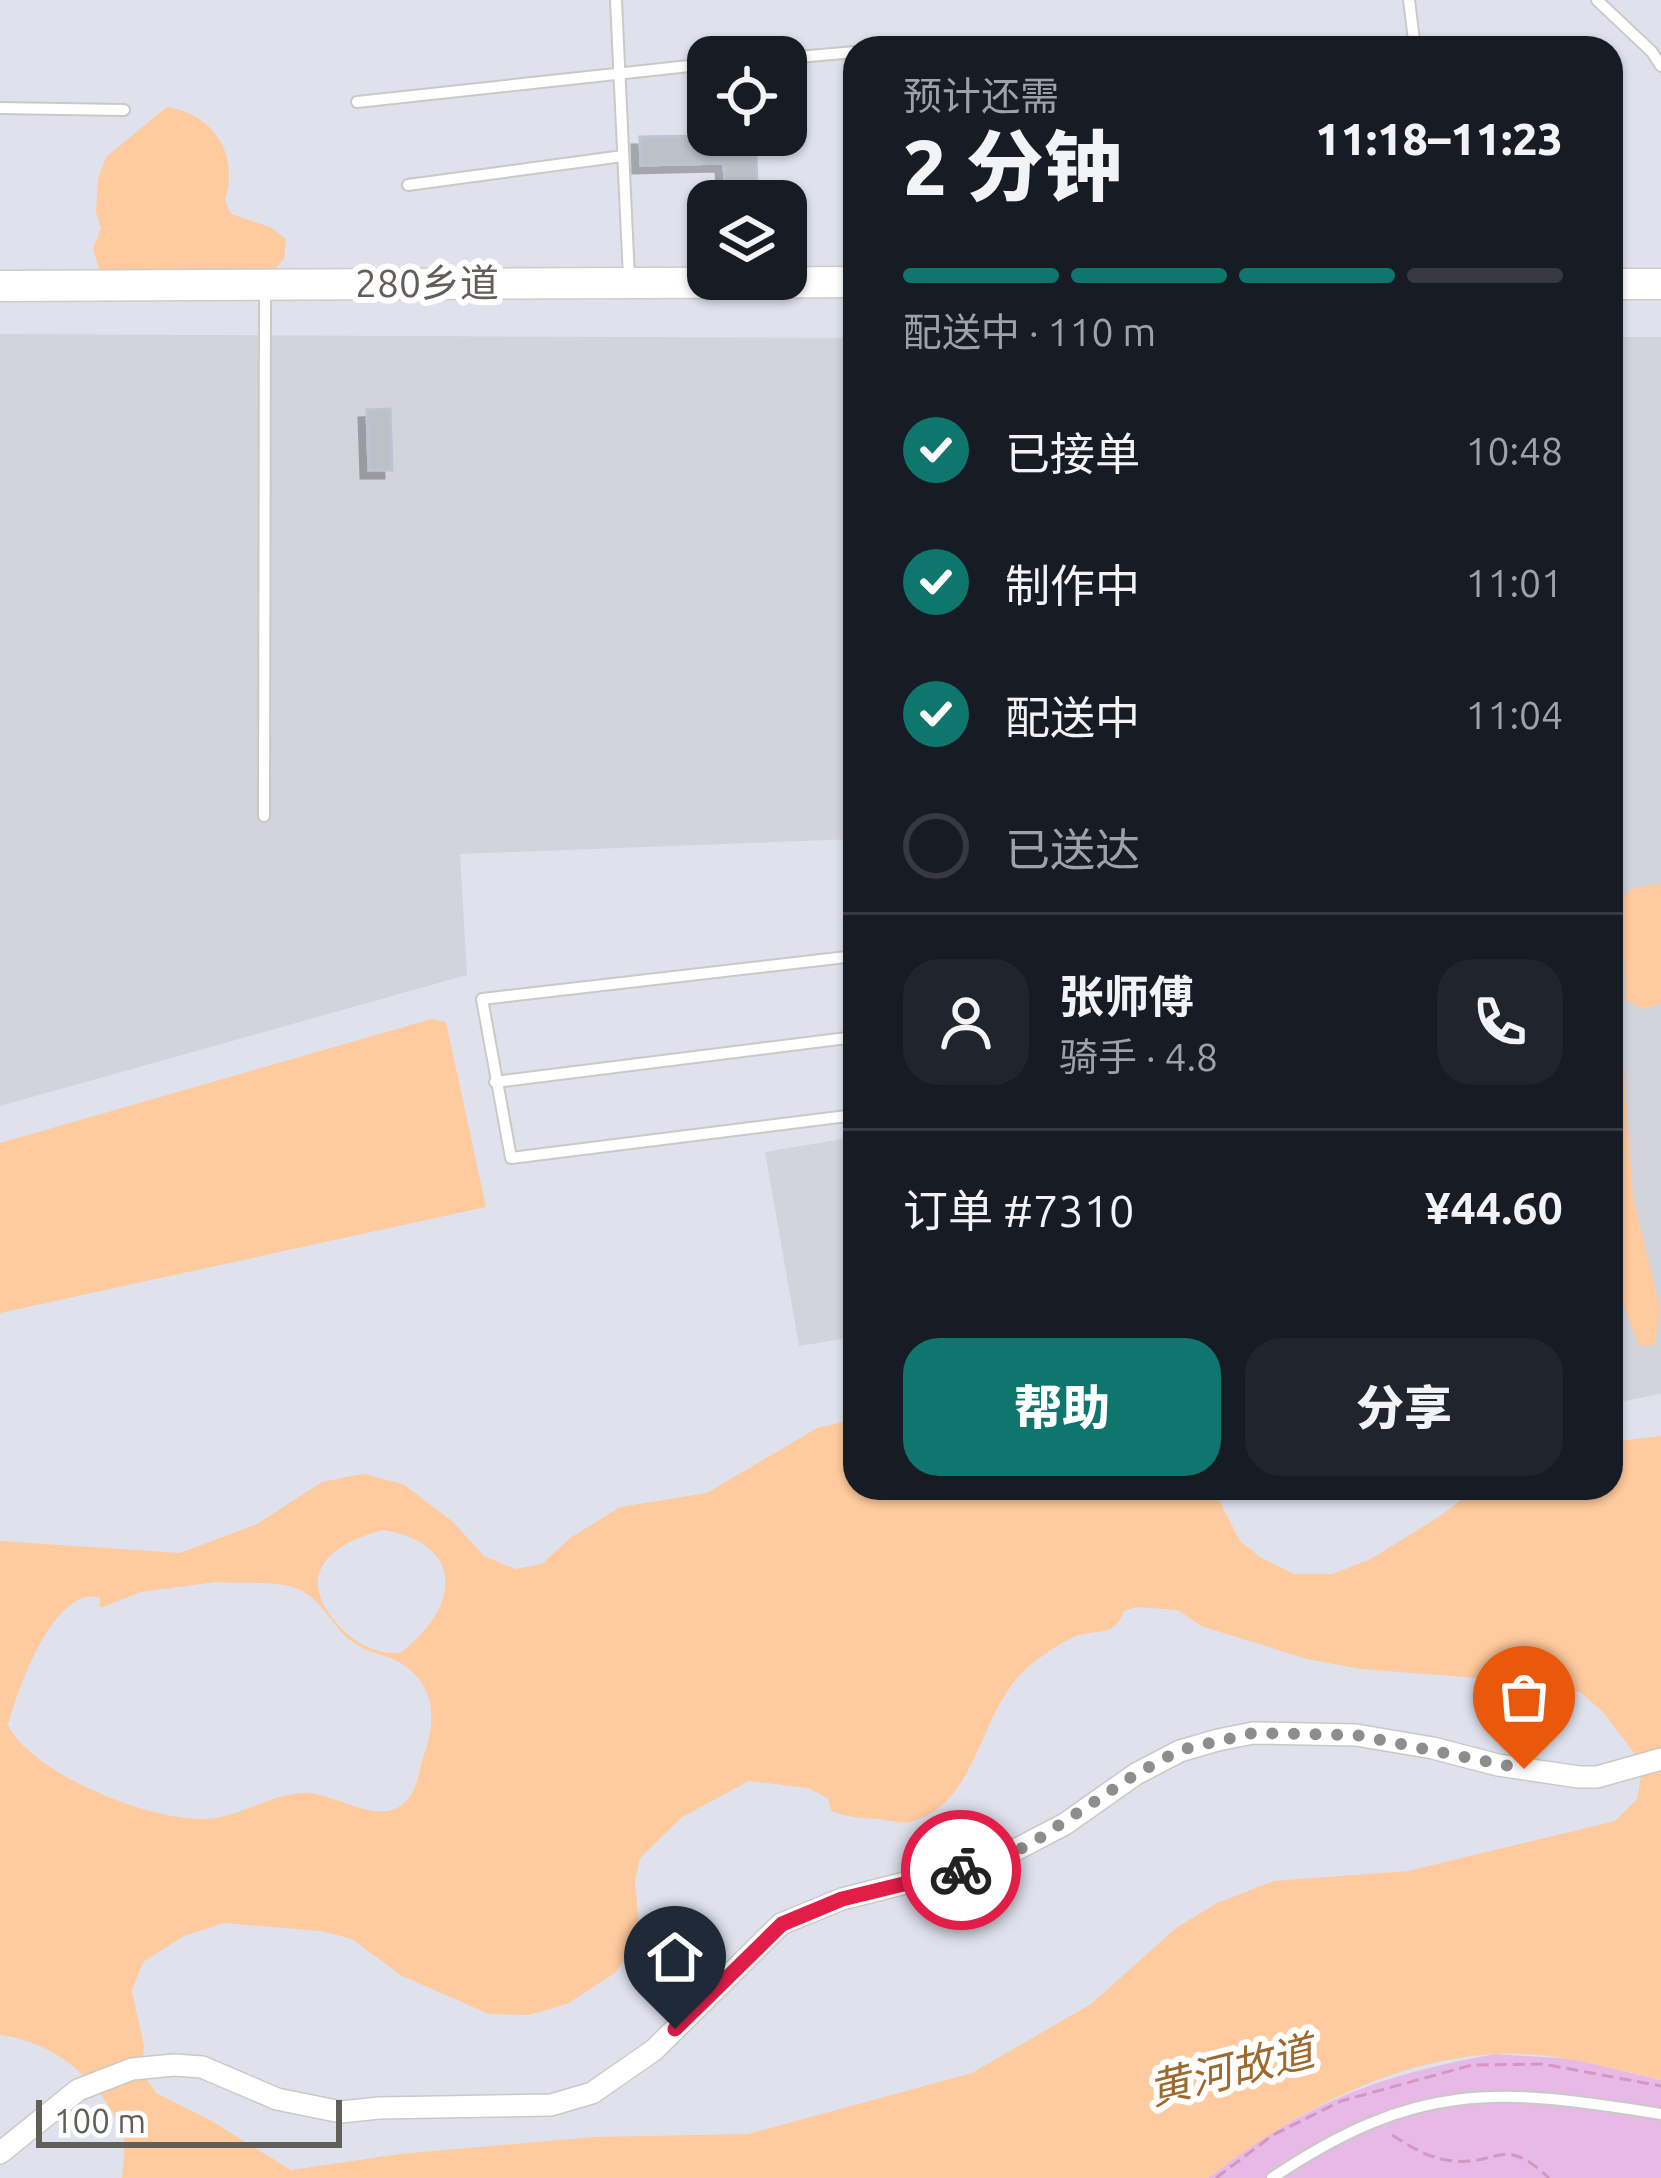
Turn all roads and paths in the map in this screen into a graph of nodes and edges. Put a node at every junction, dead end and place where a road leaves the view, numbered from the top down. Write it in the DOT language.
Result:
graph roads {
  1 [pos="1409,0"];
  2 [pos="1597,0"];
  3 [pos="619,2"];
  4 [pos="1414,36"];
  5 [pos="843,53"];
  6 [pos="807,56"];
  7 [pos="687,66"];
  8 [pos="1661,66"];
  9 [pos="619,72"];
  10 [pos="357,102"];
  11 [pos="0,108"];
  12 [pos="124,110"];
  13 [pos="623,156"];
  14 [pos="408,185"];
  15 [pos="629,282"];
  16 [pos="843,283"];
  17 [pos="265,284"];
  18 [pos="1623,284"];
  19 [pos="1661,284"];
  20 [pos="0,286"];
  21 [pos="265,816"];
  22 [pos="843,957"];
  23 [pos="843,1038"];
  24 [pos="495,1082"];
  25 [pos="843,1117"];
  26 [pos="1661,1759"];
  27 [pos="1362,2096"];
  28 [pos="1661,2114"];
  29 [pos="1371,2121"];
  30 [pos="0,2153"];
  31 [pos="1272,2178"];
  32 [pos="1549,2178"];
  1 -- 4 [label="lane"];
  2 -- 8 [label="lane"];
  3 -- 9 [label="lane"];
  5 -- 6 [label="lane"];
  7 -- 9 [label="lane"];
  9 -- 10 [label="lane"];
  9 -- 13 [label="lane"];
  11 -- 12 [label="lane"];
  13 -- 14 [label="lane"];
  13 -- 15 [label="lane"];
  15 -- 16 [label="street, 280乡道"];
  15 -- 17 [label="street, 280乡道"];
  17 -- 20 [label="street, 280乡道"];
  17 -- 21 [label="lane"];
  18 -- 19 [label="street"];
  22 -- 24 [label="lane"];
  23 -- 24 [label="lane"];
  24 -- 25 [label="lane"];
  26 -- 30 [label="street"];
  27 -- 29 [label="path"];
  28 -- 29 [label="lane"];
  29 -- 31 [label="lane"];
  29 -- 32 [label="path"];
}
